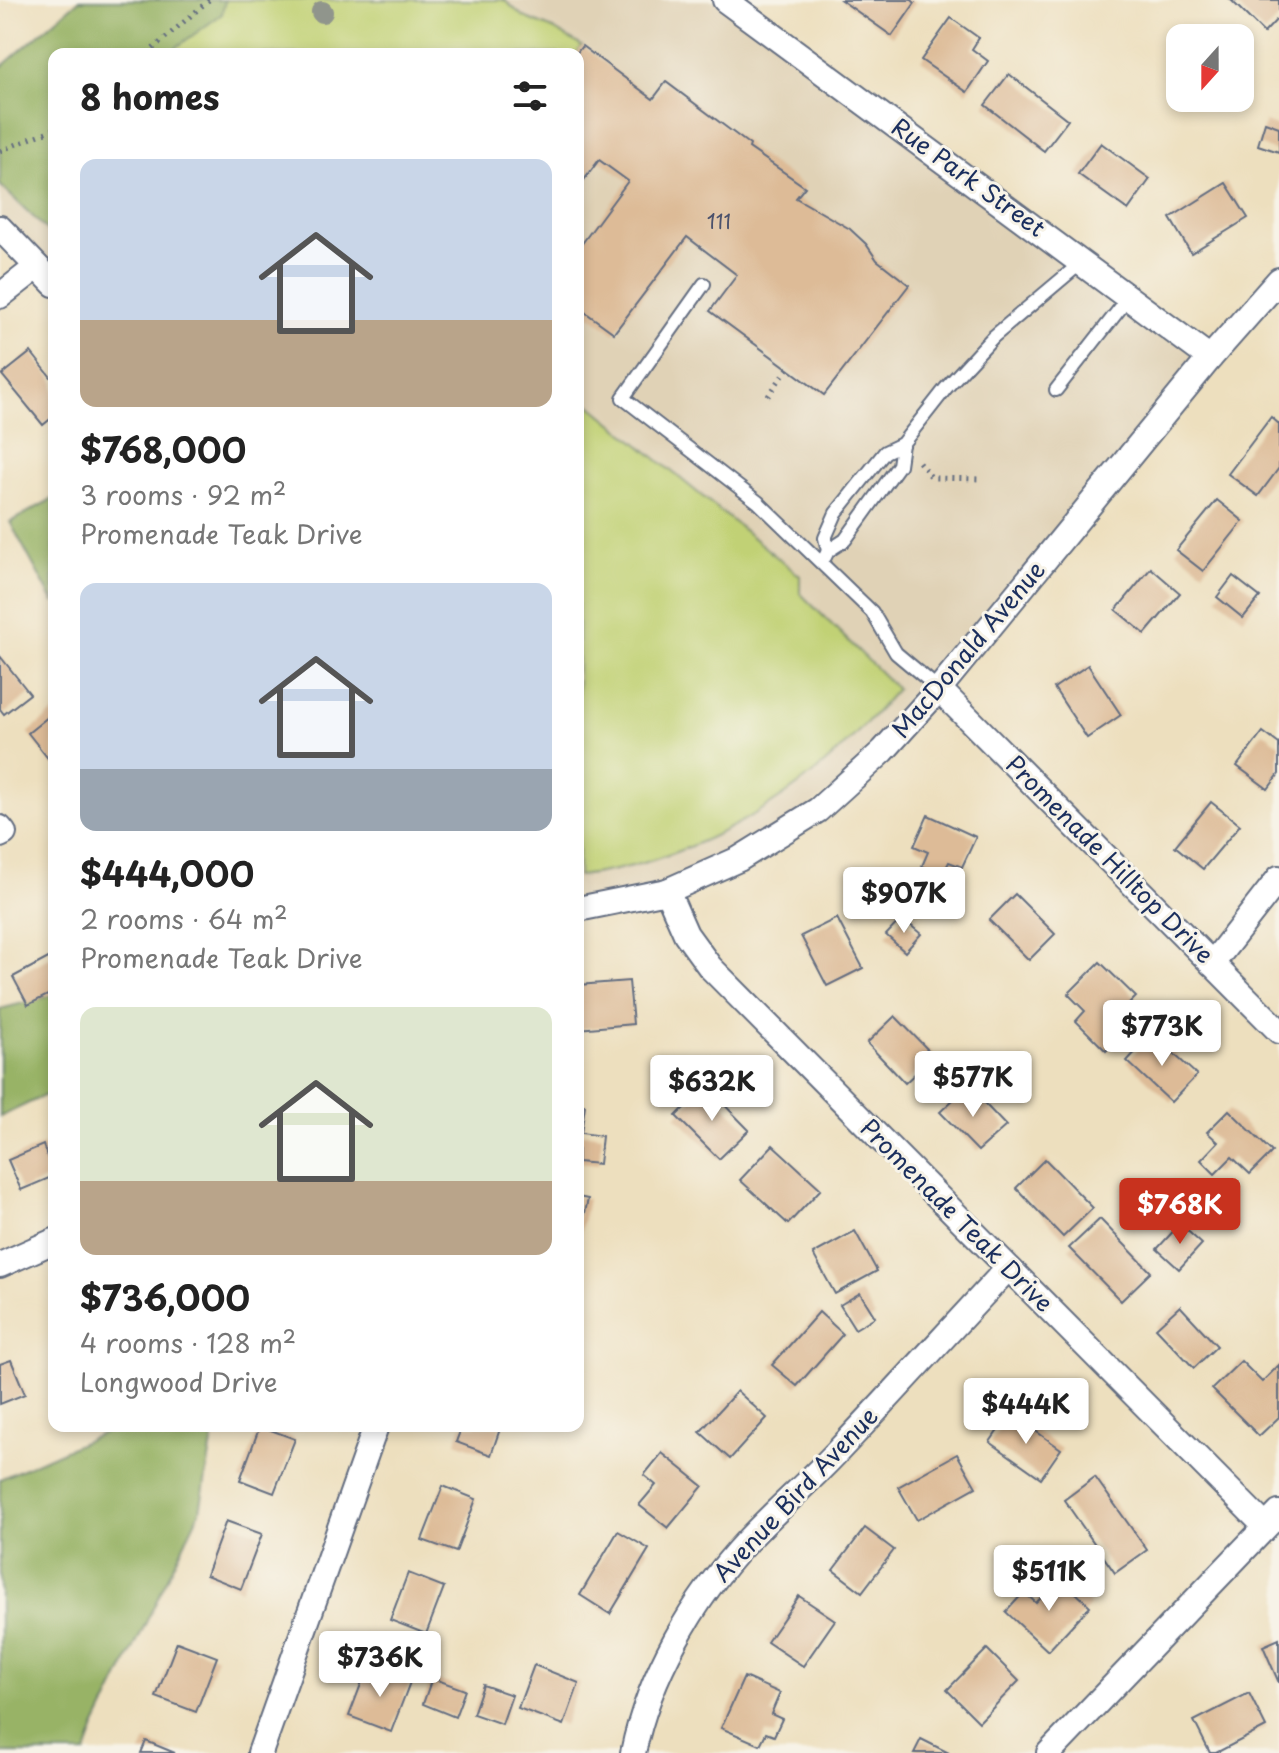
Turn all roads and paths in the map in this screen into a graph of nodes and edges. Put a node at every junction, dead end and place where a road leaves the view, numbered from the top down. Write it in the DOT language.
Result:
graph roads {
  1 [pos="209,0"];
  2 [pos="725,0"];
  3 [pos="154,48"];
  4 [pos="48,131"];
  5 [pos="0,151"];
  6 [pos="0,228"];
  7 [pos="1082,262"];
  8 [pos="46,275"];
  9 [pos="1279,280"];
  10 [pos="704,284"];
  11 [pos="0,296"];
  12 [pos="1129,297"];
  13 [pos="1210,358"];
  14 [pos="788,368"];
  15 [pos="1056,390"];
  16 [pos="768,396"];
  17 [pos="902,444"];
  18 [pos="917,460"];
  19 [pos="982,479"];
  20 [pos="825,557"];
  21 [pos="939,689"];
  22 [pos="0,828"];
  23 [pos="0,835"];
  24 [pos="1279,878"];
  25 [pos="667,891"];
  26 [pos="584,908"];
  27 [pos="1212,964"];
  28 [pos="1279,1031"];
  29 [pos="48,1244"];
  30 [pos="0,1265"];
  31 [pos="1008,1268"];
  32 [pos="374,1432"];
  33 [pos="1272,1519"];
  34 [pos="260,1753"];
  35 [pos="633,1753"];
  36 [pos="1049,1753"];
  1 -- 3 [label="path"];
  2 -- 7 [label="street, Rue Park Street"];
  4 -- 5 [label="path"];
  6 -- 8 [label="street"];
  7 -- 12 [label="street, Rue Park Street"];
  7 -- 17 [label="lane"];
  8 -- 11 [label="street"];
  9 -- 13 [label="street, MacDonald Avenue"];
  10 -- 20 [label="lane"];
  12 -- 13 [label="street, Rue Park Street"];
  12 -- 15 [label="lane"];
  13 -- 21 [label="street, MacDonald Avenue"];
  14 -- 16 [label="path"];
  17 -- 20 [label="lane"];
  17 -- 20 [label="lane"];
  18 -- 19 [label="path"];
  20 -- 21 [label="lane"];
  21 -- 25 [label="street, MacDonald Avenue"];
  21 -- 27 [label="street, Promenade Hilltop Drive"];
  22 -- 23 [label="street"];
  24 -- 27 [label="street"];
  25 -- 26 [label="street, MacDonald Avenue"];
  25 -- 31 [label="street, Promenade Teak Drive"];
  27 -- 28 [label="street, Promenade Hilltop Drive"];
  29 -- 30 [label="street"];
  31 -- 33 [label="street, Promenade Teak Drive"];
  31 -- 35 [label="street, Avenue Bird Avenue"];
  32 -- 34 [label="street"];
  33 -- 36 [label="street"];
}
